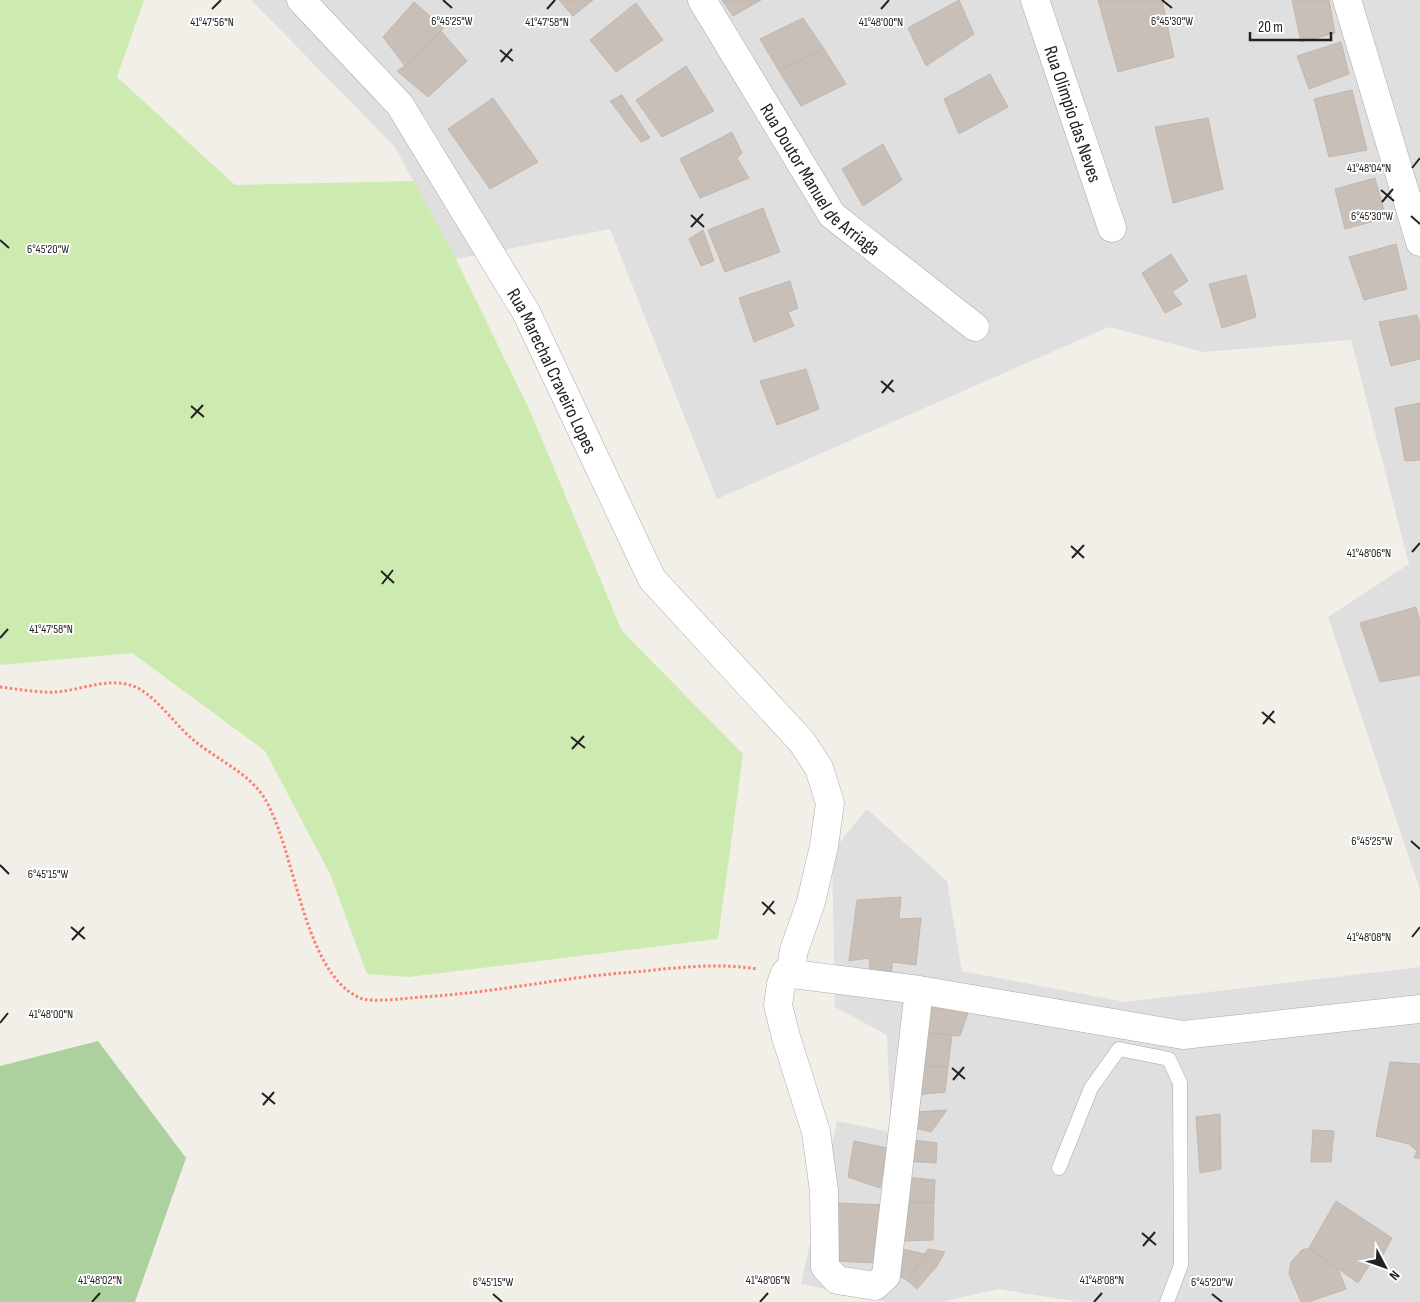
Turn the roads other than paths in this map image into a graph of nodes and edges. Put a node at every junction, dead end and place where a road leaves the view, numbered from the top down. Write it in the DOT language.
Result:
graph roads {
  1 [pos="301,0"];
  2 [pos="702,0"];
  3 [pos="1035,0"];
  4 [pos="1347,0"];
  5 [pos="1112,228"];
  6 [pos="1420,242"];
  7 [pos="975,327"];
  8 [pos="788,974"];
  9 [pos="919,990"];
  10 [pos="1420,1009"];
  11 [pos="1060,1168"];
  12 [pos="1168,1302"];
  1 -- 8 [label="street, Rua Marechal Craveiro Lopes"];
  2 -- 7 [label="street, Rua Doutor Manuel de Arriaga"];
  3 -- 5 [label="street, Rua Olimpio das Neves"];
  4 -- 6 [label="street"];
  8 -- 9 [label="street"];
  8 -- 9 [label="street, Rua Marechal Craveiro Lopes"];
  9 -- 10 [label="street"];
  11 -- 12 [label="lane"];
}
